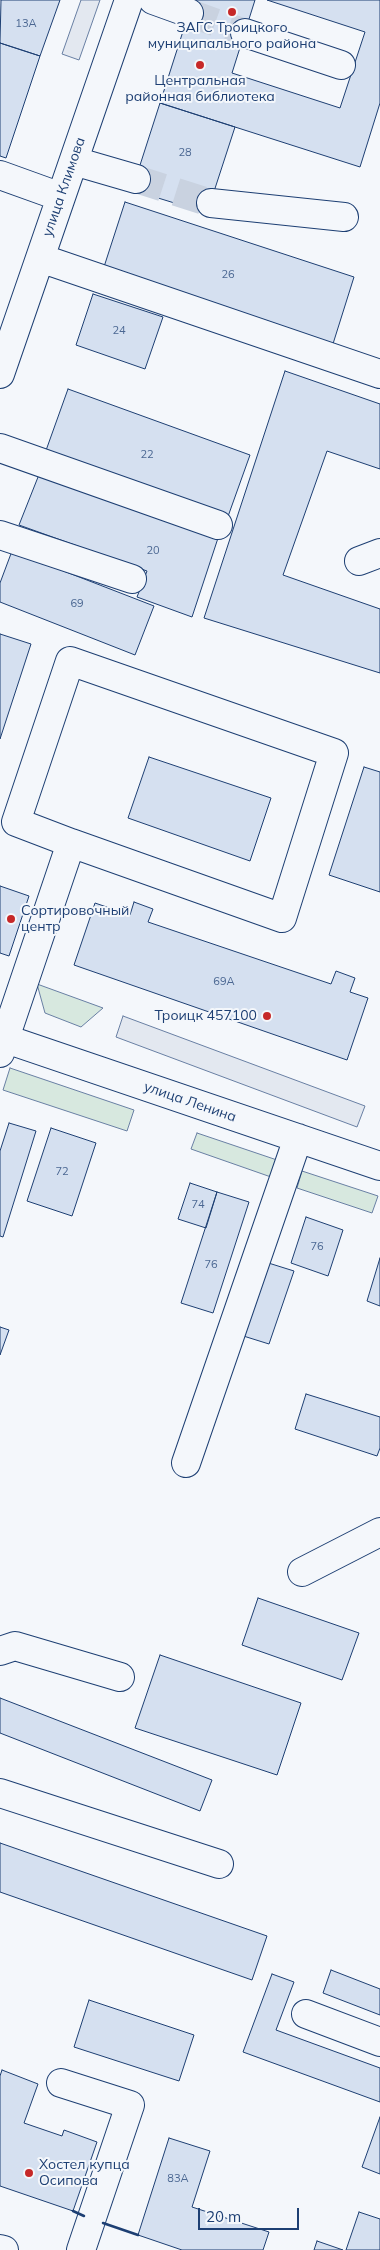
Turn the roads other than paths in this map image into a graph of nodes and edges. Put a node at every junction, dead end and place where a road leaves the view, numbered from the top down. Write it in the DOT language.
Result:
graph roads {
  1 [pos="129,0"];
  2 [pos="153,0"];
  3 [pos="189,12"];
  4 [pos="245,33"];
  5 [pos="341,64"];
  6 [pos="74,161"];
  7 [pos="0,175"];
  8 [pos="136,179"];
  9 [pos="61,197"];
  10 [pos="211,203"];
  11 [pos="344,217"];
  12 [pos="40,258"];
  13 [pos="5,343"];
  14 [pos="0,374"];
  15 [pos="380,374"];
  16 [pos="0,448"];
  17 [pos="218,525"];
  18 [pos="0,535"];
  19 [pos="132,579"];
  20 [pos="71,843"];
  21 [pos="2,1043"];
  22 [pos="298,1138"];
  23 [pos="380,1166"];
  24 [pos="186,1463"];
  25 [pos="380,1532"];
  26 [pos="302,1572"];
  27 [pos="0,1650"];
  28 [pos="120,1677"];
  29 [pos="0,1793"];
  30 [pos="219,1864"];
  31 [pos="306,2014"];
  32 [pos="380,2042"];
  33 [pos="61,2083"];
  34 [pos="0,2249"];
  35 [pos="4,2250"];
  36 [pos="81,2250"];
  1 -- 6 [label="street, улица Климова"];
  2 -- 3 [label="street"];
  4 -- 5 [label="street"];
  6 -- 8 [label="street"];
  6 -- 9 [label="street, улица Климова"];
  7 -- 9 [label="street"];
  9 -- 12 [label="street, улица Климова"];
  10 -- 11 [label="street"];
  12 -- 13 [label="street, улица Климова"];
  12 -- 15 [label="street"];
  13 -- 14 [label="street, улица Климова"];
  16 -- 17 [label="street"];
  18 -- 19 [label="street"];
  20 -- 20 [label="street"];
  20 -- 21 [label="street"];
  21 -- 22 [label="street, улица Ленина"];
  22 -- 23 [label="street, улица Ленина"];
  22 -- 24 [label="street"];
  25 -- 26 [label="street"];
  27 -- 28 [label="street"];
  29 -- 30 [label="street"];
  31 -- 32 [label="street"];
  33 -- 36 [label="street"];
  34 -- 35 [label="street"];
}
